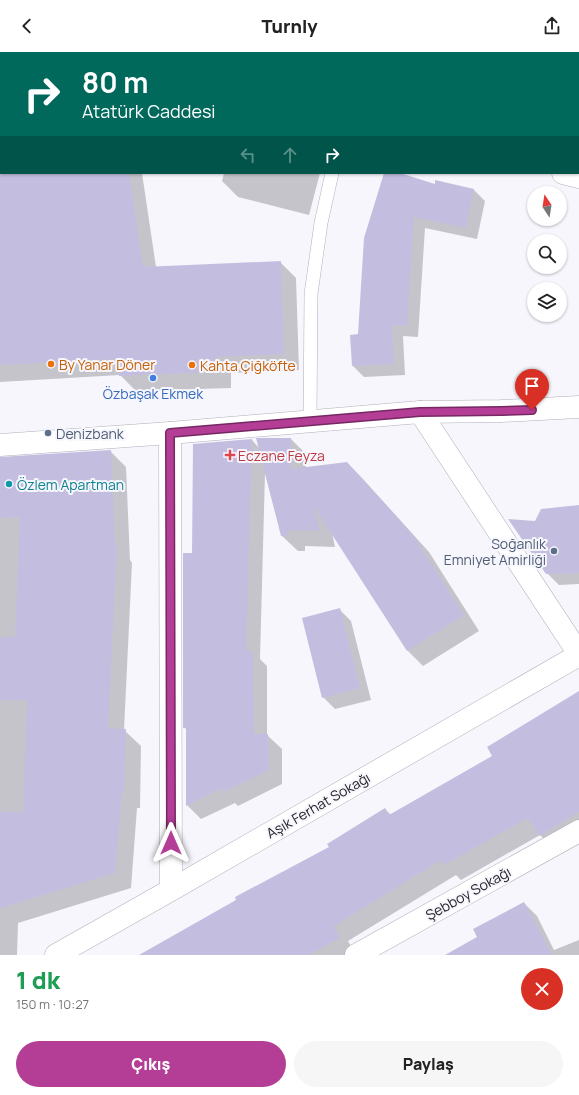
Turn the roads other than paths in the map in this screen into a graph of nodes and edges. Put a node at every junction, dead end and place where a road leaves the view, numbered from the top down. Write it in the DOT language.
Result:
graph roads {
  1 [pos="332,174"];
  2 [pos="567,174"];
  3 [pos="579,177"];
  4 [pos="579,407"];
  5 [pos="420,412"];
  6 [pos="310,422"];
  7 [pos="170,433"];
  8 [pos="0,445"];
  9 [pos="579,655"];
  10 [pos="579,831"];
  11 [pos="171,890"];
  12 [pos="89,947"];
  13 [pos="56,955"];
  14 [pos="356,955"];
  1 -- 6 [label="lane"];
  2 -- 3 [label="street"];
  4 -- 5 [label="street"];
  5 -- 6 [label="street"];
  5 -- 9 [label="street, Aşık Ferhat Sokağı"];
  6 -- 7 [label="street"];
  7 -- 8 [label="street"];
  7 -- 11 [label="street"];
  9 -- 11 [label="street, Aşık Ferhat Sokağı"];
  10 -- 14 [label="street, Şebboy Sokağı"];
  11 -- 12 [label="street, Aşık Ferhat Sokağı"];
  12 -- 13 [label="street, Aşık Ferhat Sokağı"];
}
